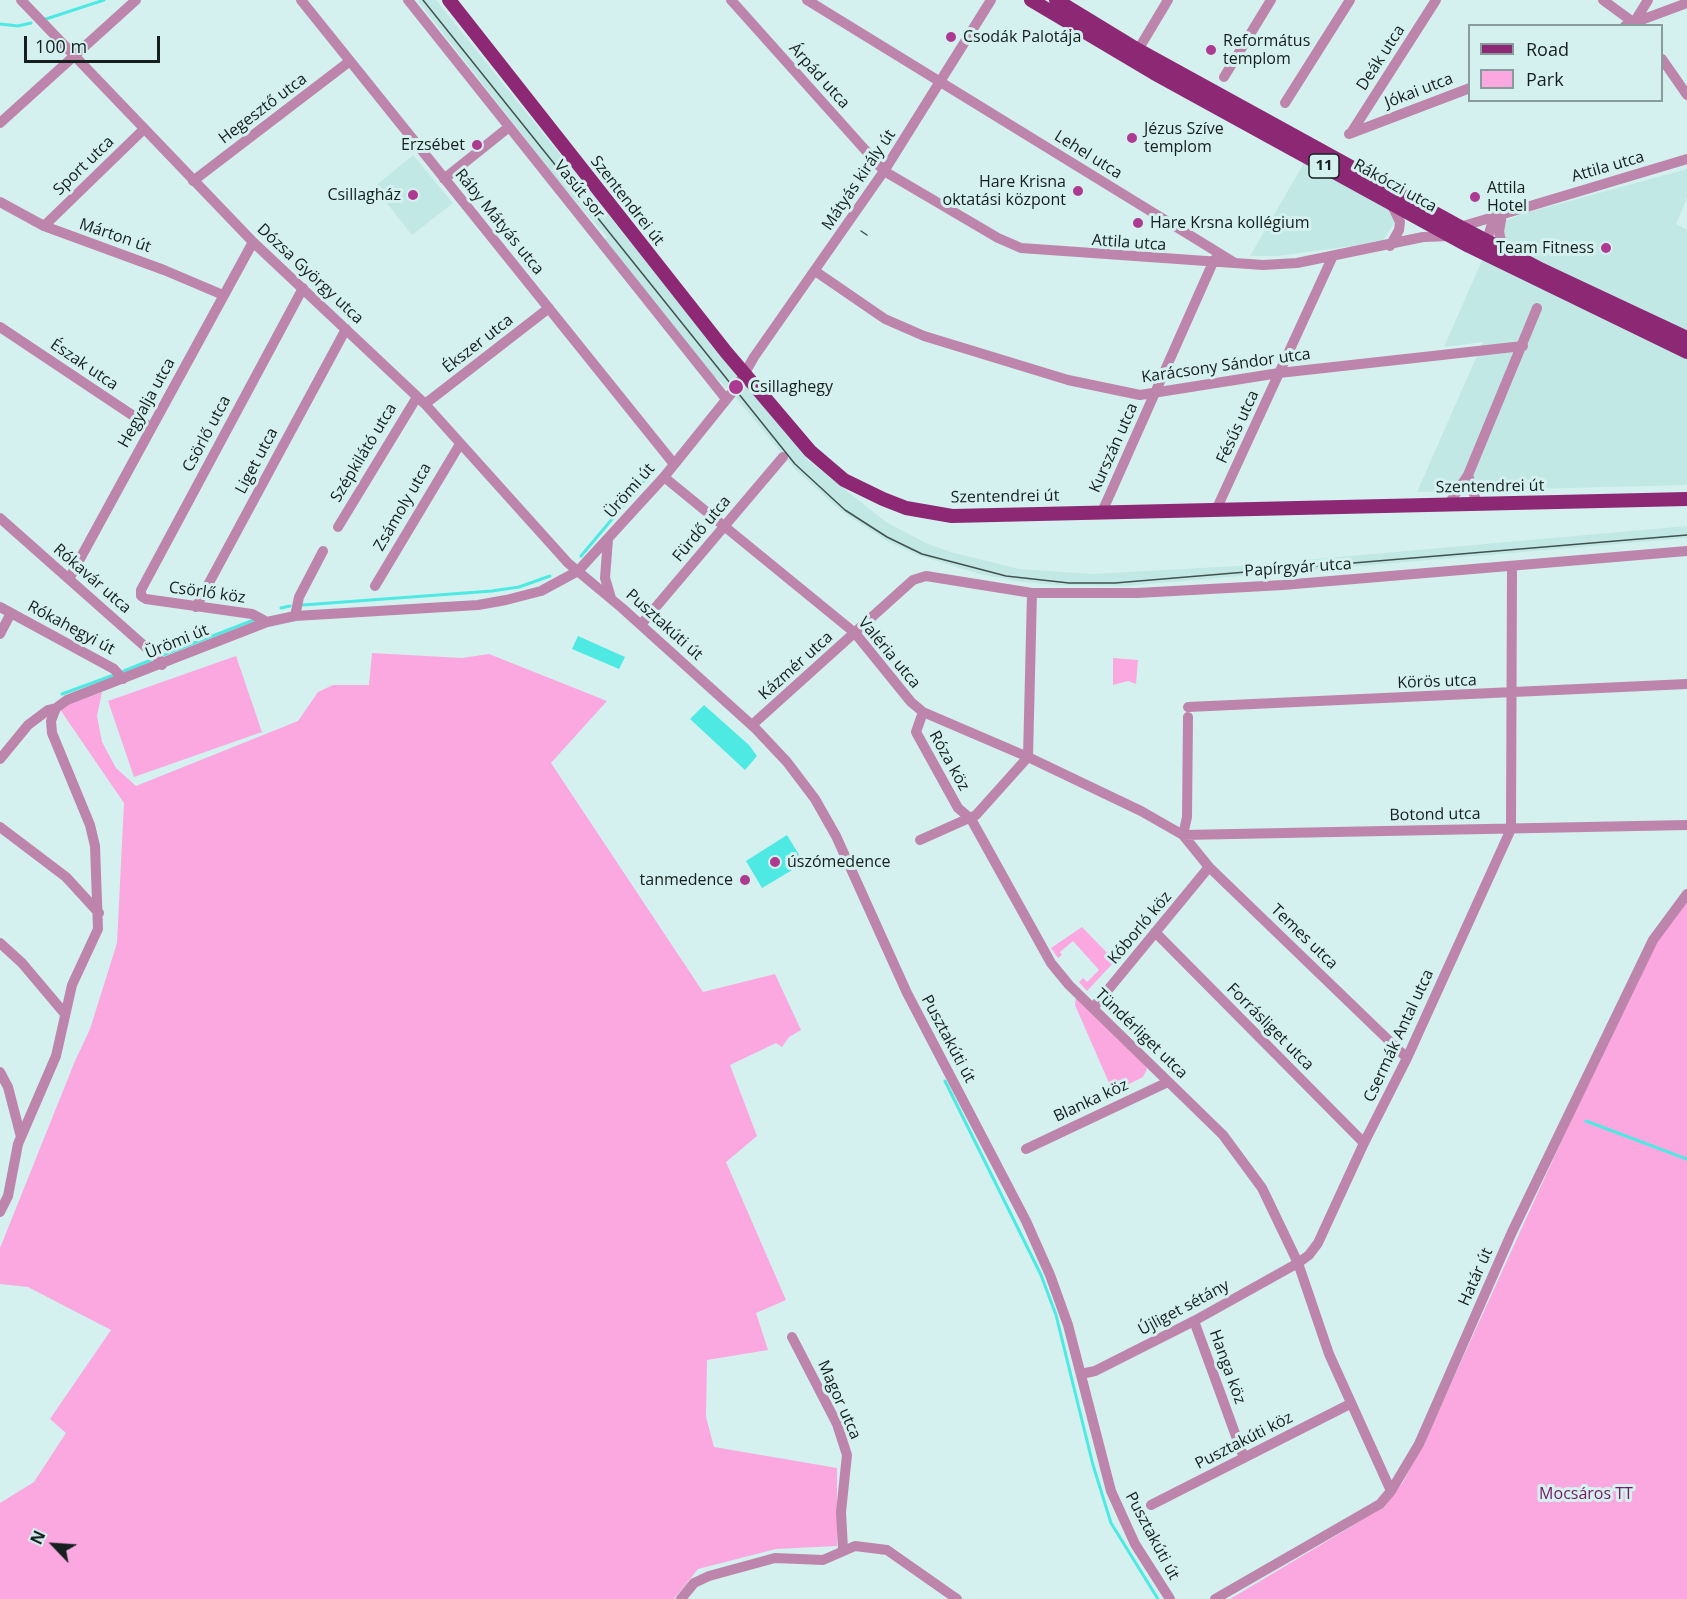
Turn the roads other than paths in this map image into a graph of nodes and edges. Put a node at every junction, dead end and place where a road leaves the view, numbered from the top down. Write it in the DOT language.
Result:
graph roads {
  1 [pos="21,0"];
  2 [pos="136,0"];
  3 [pos="302,0"];
  4 [pos="408,0"];
  5 [pos="448,0"];
  6 [pos="731,0"];
  7 [pos="807,0"];
  8 [pos="991,0"];
  9 [pos="1031,0"];
  10 [pos="1056,0"];
  11 [pos="1168,0"];
  12 [pos="1271,0"];
  13 [pos="1350,0"];
  14 [pos="1436,0"];
  15 [pos="1603,0"];
  16 [pos="1648,0"];
  17 [pos="1687,3"];
  18 [pos="1632,24"];
  19 [pos="1138,50"];
  20 [pos="73,57"];
  21 [pos="1663,60"];
  22 [pos="350,61"];
  23 [pos="1224,77"];
  24 [pos="941,81"];
  25 [pos="1468,89"];
  26 [pos="1687,95"];
  27 [pos="1286,103"];
  28 [pos="0,123"];
  29 [pos="509,127"];
  30 [pos="144,129"];
  31 [pos="1348,134"];
  32 [pos="1687,159"];
  33 [pos="884,171"];
  34 [pos="444,179"];
  35 [pos="194,181"];
  36 [pos="0,201"];
  37 [pos="1391,203"];
  38 [pos="1502,213"];
  39 [pos="44,226"];
  40 [pos="1455,231"];
  41 [pos="1485,239"];
  42 [pos="253,242"];
  43 [pos="1201,243"];
  44 [pos="1390,246"];
  45 [pos="1503,249"];
  46 [pos="1220,254"];
  47 [pos="1486,255"];
  48 [pos="1332,258"];
  49 [pos="1196,263"];
  50 [pos="1211,263"];
  51 [pos="1238,264"];
  52 [pos="815,271"];
  53 [pos="303,288"];
  54 [pos="223,295"];
  55 [pos="549,308"];
  56 [pos="1537,308"];
  57 [pos="0,327"];
  58 [pos="346,329"];
  59 [pos="1687,338"];
  60 [pos="1523,346"];
  61 [pos="1687,352"];
  62 [pos="744,372"];
  63 [pos="1279,373"];
  64 [pos="1154,393"];
  65 [pos="726,399"];
  66 [pos="421,400"];
  67 [pos="150,427"];
  68 [pos="460,444"];
  69 [pos="783,458"];
  70 [pos="674,464"];
  71 [pos="1468,475"];
  72 [pos="664,477"];
  73 [pos="1687,499"];
  74 [pos="1477,504"];
  75 [pos="1448,505"];
  76 [pos="1216,510"];
  77 [pos="1102,512"];
  78 [pos="0,518"];
  79 [pos="725,524"];
  80 [pos="338,526"];
  81 [pos="608,539"];
  82 [pos="323,551"];
  83 [pos="1687,551"];
  84 [pos="1512,566"];
  85 [pos="578,571"];
  86 [pos="69,579"];
  87 [pos="913,580"];
  88 [pos="375,586"];
  89 [pos="1032,592"];
  90 [pos="141,596"];
  91 [pos="611,598"];
  92 [pos="0,607"];
  93 [pos="196,607"];
  94 [pos="11,613"];
  95 [pos="296,616"];
  96 [pos="644,621"];
  97 [pos="267,622"];
  98 [pos="855,633"];
  99 [pos="0,634"];
  100 [pos="162,665"];
  101 [pos="123,679"];
  102 [pos="1687,684"];
  103 [pos="1513,693"];
  104 [pos="56,708"];
  105 [pos="923,712"];
  106 [pos="752,725"];
  107 [pos="1028,757"];
  108 [pos="0,759"];
  109 [pos="971,819"];
  110 [pos="1687,825"];
  111 [pos="0,827"];
  112 [pos="1511,829"];
  113 [pos="1183,835"];
  114 [pos="920,840"];
  115 [pos="1209,867"];
  116 [pos="1687,894"];
  117 [pos="99,912"];
  118 [pos="1155,932"];
  119 [pos="0,943"];
  120 [pos="1093,1008"];
  121 [pos="64,1014"];
  122 [pos="1407,1058"];
  123 [pos="0,1072"];
  124 [pos="1168,1082"];
  125 [pos="21,1137"];
  126 [pos="1364,1143"];
  127 [pos="1026,1149"];
  128 [pos="0,1212"];
  129 [pos="1298,1263"];
  130 [pos="1194,1321"];
  131 [pos="792,1337"];
  132 [pos="1081,1374"];
  133 [pos="1350,1404"];
  134 [pos="1244,1458"];
  135 [pos="1391,1491"];
  136 [pos="1151,1505"];
  137 [pos="843,1550"];
  138 [pos="681,1599"];
  139 [pos="957,1599"];
  140 [pos="1170,1599"];
  141 [pos="1215,1599"];
  1 -- 20 [label="street, Dózsa György utca"];
  2 -- 20 [label="street"];
  3 -- 22 [label="street, Ráby Mátyás utca"];
  4 -- 29 [label="street, Vasút sor"];
  5 -- 62 [label="main road, Szentendrei út"];
  6 -- 33 [label="street, Árpád utca"];
  7 -- 24 [label="street, Lehel utca"];
  8 -- 24 [label="street, Mátyás király út"];
  9 -- 37 [label="main road, Rákóczi utca / 11"];
  10 -- 19 [label="main road, Rákóczi utca / 11"];
  11 -- 19 [label="street"];
  12 -- 23 [label="street"];
  13 -- 27 [label="street"];
  14 -- 31 [label="street, Deák utca"];
  15 -- 18 [label="street"];
  16 -- 18 [label="street"];
  17 -- 18 [label="street"];
  19 -- 40 [label="main road, Rákóczi utca / 11"];
  20 -- 28 [label="street"];
  20 -- 30 [label="street, Dózsa György utca"];
  21 -- 26 [label="street"];
  22 -- 34 [label="street, Ráby Mátyás utca"];
  22 -- 35 [label="street, Hegesztő utca"];
  24 -- 33 [label="street, Mátyás király út"];
  24 -- 43 [label="street, Lehel utca"];
  25 -- 31 [label="street, Jókai utca"];
  29 -- 34 [label="street"];
  29 -- 65 [label="street, Vasút sor"];
  30 -- 35 [label="street, Dózsa György utca"];
  30 -- 39 [label="street, Sport utca"];
  32 -- 38 [label="street, Attila utca"];
  33 -- 49 [label="street, Attila utca"];
  33 -- 52 [label="street, Mátyás király út"];
  34 -- 55 [label="street, Ráby Mátyás utca"];
  35 -- 42 [label="street, Dózsa György utca"];
  36 -- 39 [label="street, Márton út"];
  37 -- 40 [label="main road, Rákóczi utca / 11"];
  37 -- 44 [label="street"];
  38 -- 40 [label="street, Attila utca"];
  38 -- 41 [label="street"];
  38 -- 45 [label="street"];
  39 -- 54 [label="street, Márton út"];
  40 -- 41 [label="main road, Rákóczi utca / 11"];
  40 -- 44 [label="street, Attila utca"];
  40 -- 47 [label="main road, Rákóczi utca / 11"];
  41 -- 45 [label="main road, Rákóczi utca / 11"];
  41 -- 47 [label="street"];
  42 -- 53 [label="street, Dózsa György utca"];
  42 -- 54 [label="street, Hegyalja utca"];
  43 -- 46 [label="street, Lehel utca"];
  43 -- 49 [label="street"];
  44 -- 48 [label="street, Attila utca"];
  45 -- 59 [label="main road, Rákóczi utca / 11"];
  46 -- 50 [label="street"];
  46 -- 51 [label="street, Lehel utca"];
  47 -- 61 [label="main road, Rákóczi utca / 11"];
  48 -- 51 [label="street, Attila utca"];
  48 -- 63 [label="street, Fésűs utca"];
  49 -- 50 [label="street, Attila utca"];
  50 -- 51 [label="street, Attila utca"];
  50 -- 64 [label="street, Kurszán utca"];
  52 -- 62 [label="street, Mátyás király út"];
  52 -- 64 [label="street, Karácsony Sándor utca"];
  53 -- 58 [label="street, Dózsa György utca"];
  53 -- 90 [label="street, Csörlő utca"];
  54 -- 67 [label="street, Hegyalja utca"];
  55 -- 66 [label="street, Ékszer utca"];
  55 -- 70 [label="street, Ráby Mátyás utca"];
  56 -- 60 [label="street"];
  57 -- 67 [label="street, Észak utca"];
  58 -- 66 [label="street, Dózsa György utca"];
  58 -- 93 [label="street, Liget utca"];
  60 -- 63 [label="street, Karácsony Sándor utca"];
  60 -- 71 [label="street"];
  62 -- 65 [label="street, Ürömi út"];
  62 -- 77 [label="main road, Szentendrei út"];
  63 -- 64 [label="street, Karácsony Sándor utca"];
  63 -- 76 [label="street, Fésűs utca"];
  64 -- 77 [label="street, Kurszán utca"];
  65 -- 70 [label="street, Ürömi út"];
  66 -- 68 [label="street, Dózsa György utca"];
  66 -- 80 [label="street, Szépkilátó utca"];
  67 -- 86 [label="street, Hegyalja utca"];
  68 -- 85 [label="street, Dózsa György utca"];
  68 -- 88 [label="street, Zsámoly utca"];
  69 -- 79 [label="street, Fürdő utca"];
  70 -- 72 [label="street, Ürömi út"];
  71 -- 74 [label="street"];
  71 -- 75 [label="street"];
  72 -- 79 [label="street, Valéria utca"];
  72 -- 81 [label="street, Ürömi út"];
  73 -- 74 [label="main road, Szentendrei út"];
  74 -- 75 [label="main road, Szentendrei út"];
  75 -- 76 [label="main road, Szentendrei út"];
  76 -- 77 [label="main road, Szentendrei út"];
  78 -- 86 [label="street, Rókavár utca"];
  79 -- 96 [label="street, Fürdő utca"];
  79 -- 98 [label="street, Valéria utca"];
  81 -- 85 [label="street, Ürömi út"];
  81 -- 91 [label="street"];
  82 -- 95 [label="street"];
  83 -- 84 [label="street, Papírgyár utca"];
  84 -- 89 [label="street, Papírgyár utca"];
  84 -- 103 [label="street, Csermák Antal utca"];
  85 -- 91 [label="street, Pusztakúti út"];
  85 -- 95 [label="street, Ürömi út"];
  86 -- 100 [label="street, Rókavár utca"];
  87 -- 89 [label="street, Papírgyár utca"];
  87 -- 98 [label="street, Kázmér utca"];
  89 -- 107 [label="street"];
  90 -- 93 [label="street, Csörlő köz"];
  91 -- 106 [label="street, Pusztakúti út"];
  92 -- 94 [label="street, Rókahegyi út"];
  93 -- 97 [label="street, Csörlő köz"];
  94 -- 99 [label="street"];
  94 -- 101 [label="street, Rókahegyi út"];
  95 -- 97 [label="street, Ürömi út"];
  97 -- 100 [label="street, Ürömi út"];
  98 -- 105 [label="street, Valéria utca"];
  98 -- 106 [label="street, Kázmér utca"];
  100 -- 101 [label="street, Ürömi út"];
  101 -- 104 [label="street, Ürömi út"];
  102 -- 103 [label="street, Körös utca"];
  103 -- 112 [label="street, Csermák Antal utca"];
  103 -- 113 [label="street, Körös utca"];
  104 -- 108 [label="street, Ürömi út"];
  104 -- 117 [label="street"];
  105 -- 107 [label="street, Valéria utca"];
  105 -- 109 [label="street, Róza köz"];
  106 -- 132 [label="street, Pusztakúti út"];
  107 -- 109 [label="street, Róza köz"];
  107 -- 113 [label="street, Valéria utca"];
  109 -- 114 [label="street, Róza köz"];
  109 -- 120 [label="street, Tündérliget utca"];
  110 -- 112 [label="street, Botond utca"];
  111 -- 117 [label="street"];
  112 -- 113 [label="street, Botond utca"];
  112 -- 122 [label="street, Csermák Antal utca"];
  113 -- 115 [label="street, Temes utca"];
  115 -- 118 [label="street, Kóborló köz"];
  115 -- 122 [label="street, Temes utca"];
  116 -- 135 [label="street, Határ út"];
  117 -- 121 [label="street"];
  118 -- 120 [label="street, Kóborló köz"];
  118 -- 126 [label="street, Forrásliget utca"];
  119 -- 121 [label="street"];
  120 -- 124 [label="street, Tündérliget utca"];
  121 -- 125 [label="street"];
  122 -- 126 [label="street, Csermák Antal utca"];
  123 -- 125 [label="street"];
  124 -- 127 [label="street, Blanka köz"];
  124 -- 129 [label="street, Tündérliget utca"];
  125 -- 128 [label="street"];
  126 -- 129 [label="street, Csermák Antal utca"];
  129 -- 130 [label="street, Újliget sétány"];
  129 -- 133 [label="street"];
  130 -- 132 [label="street, Újliget sétány"];
  130 -- 134 [label="street, Hanga köz"];
  131 -- 137 [label="street, Magor utca"];
  132 -- 140 [label="street, Pusztakúti út"];
  133 -- 134 [label="street, Pusztakúti köz"];
  133 -- 135 [label="street"];
  134 -- 136 [label="street, Pusztakúti köz"];
  135 -- 141 [label="street, Határ út"];
  137 -- 138 [label="street"];
  137 -- 139 [label="street"];
}
